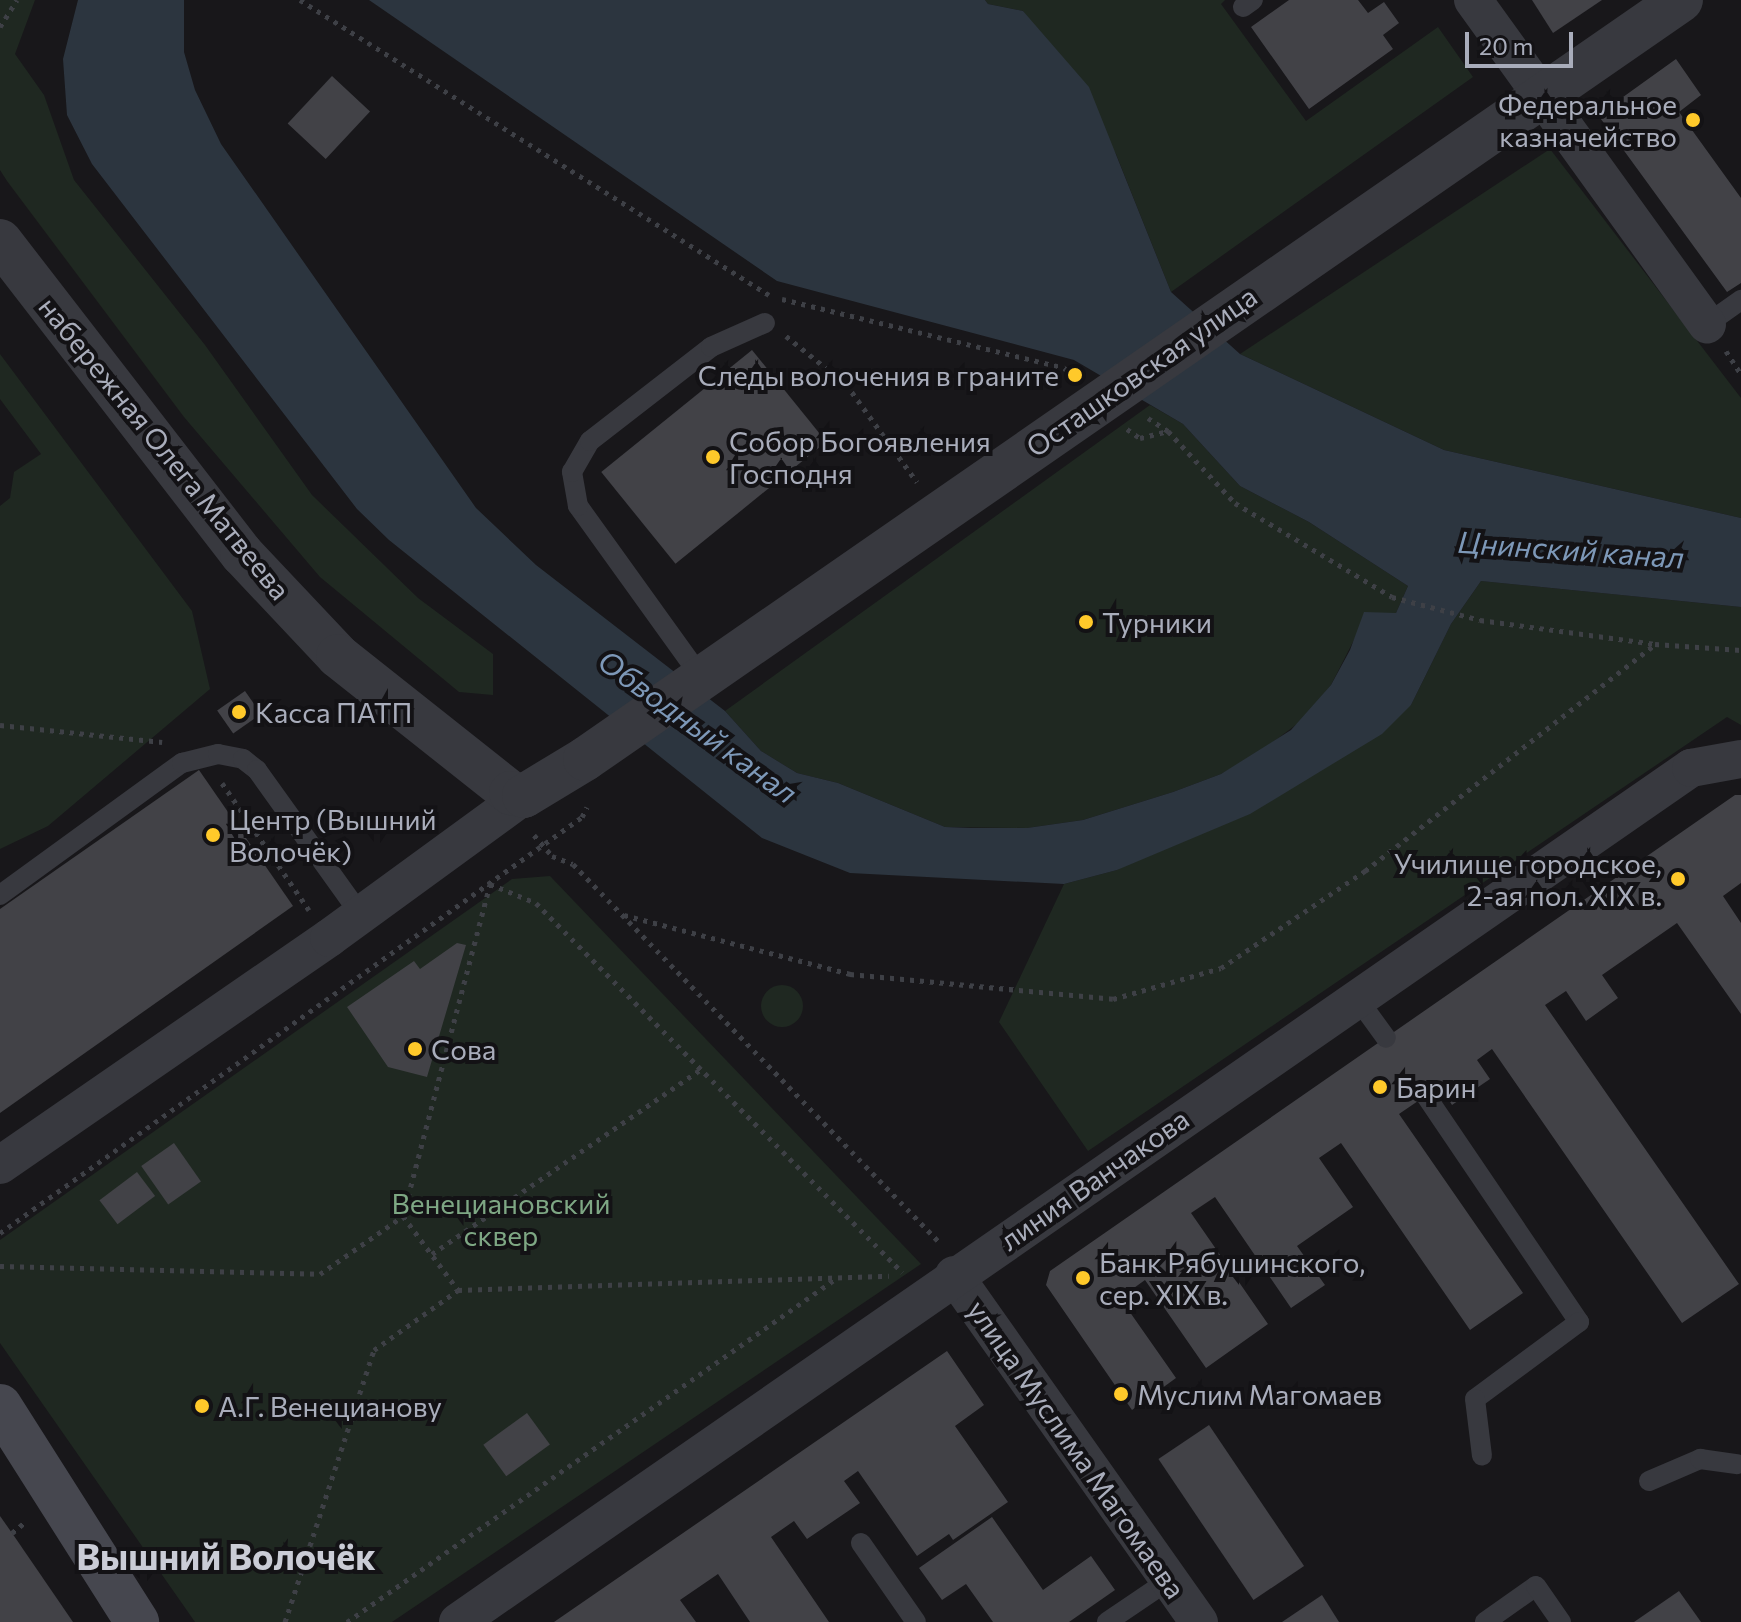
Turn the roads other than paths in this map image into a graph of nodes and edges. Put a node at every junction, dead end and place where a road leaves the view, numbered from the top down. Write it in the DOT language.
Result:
graph roads {
  1 [pos="1473,0"];
  2 [pos="1681,0"];
  3 [pos="1539,96"];
  4 [pos="0,241"];
  5 [pos="1741,300"];
  6 [pos="765,323"];
  7 [pos="1707,324"];
  8 [pos="701,677"];
  9 [pos="1741,759"];
  10 [pos="516,802"];
  11 [pos="0,895"];
  12 [pos="360,914"];
  13 [pos="1357,998"];
  14 [pos="1386,1038"];
  15 [pos="1426,1096"];
  16 [pos="0,1165"];
  17 [pos="954,1275"];
  18 [pos="0,1406"];
  19 [pos="1482,1456"];
  20 [pos="1740,1460"];
  21 [pos="1649,1481"];
  22 [pos="861,1543"];
  23 [pos="1169,1580"];
  24 [pos="137,1622"];
  25 [pos="458,1622"];
  26 [pos="916,1622"];
  27 [pos="1107,1622"];
  28 [pos="1199,1622"];
  29 [pos="1485,1622"];
  30 [pos="1561,1622"];
  1 -- 3 [label="street"];
  2 -- 3 [label="street, Осташковская улица"];
  3 -- 7 [label="street"];
  3 -- 8 [label="street, Осташковская улица"];
  4 -- 10 [label="street, набережная Олега Матвеева"];
  5 -- 7 [label="lane"];
  6 -- 8 [label="lane"];
  8 -- 10 [label="street, Осташковская улица"];
  9 -- 13 [label="street, линия Ванчакова"];
  10 -- 12 [label="street"];
  11 -- 12 [label="lane"];
  12 -- 16 [label="street"];
  13 -- 14 [label="lane"];
  13 -- 17 [label="street, линия Ванчакова"];
  15 -- 19 [label="lane"];
  17 -- 23 [label="street, улица Муслима Магомаева"];
  17 -- 25 [label="street, линия Ванчакова"];
  18 -- 24 [label="main road"];
  20 -- 21 [label="lane"];
  22 -- 26 [label="lane"];
  23 -- 27 [label="lane"];
  23 -- 28 [label="street, улица Муслима Магомаева"];
  29 -- 30 [label="lane"];
}
